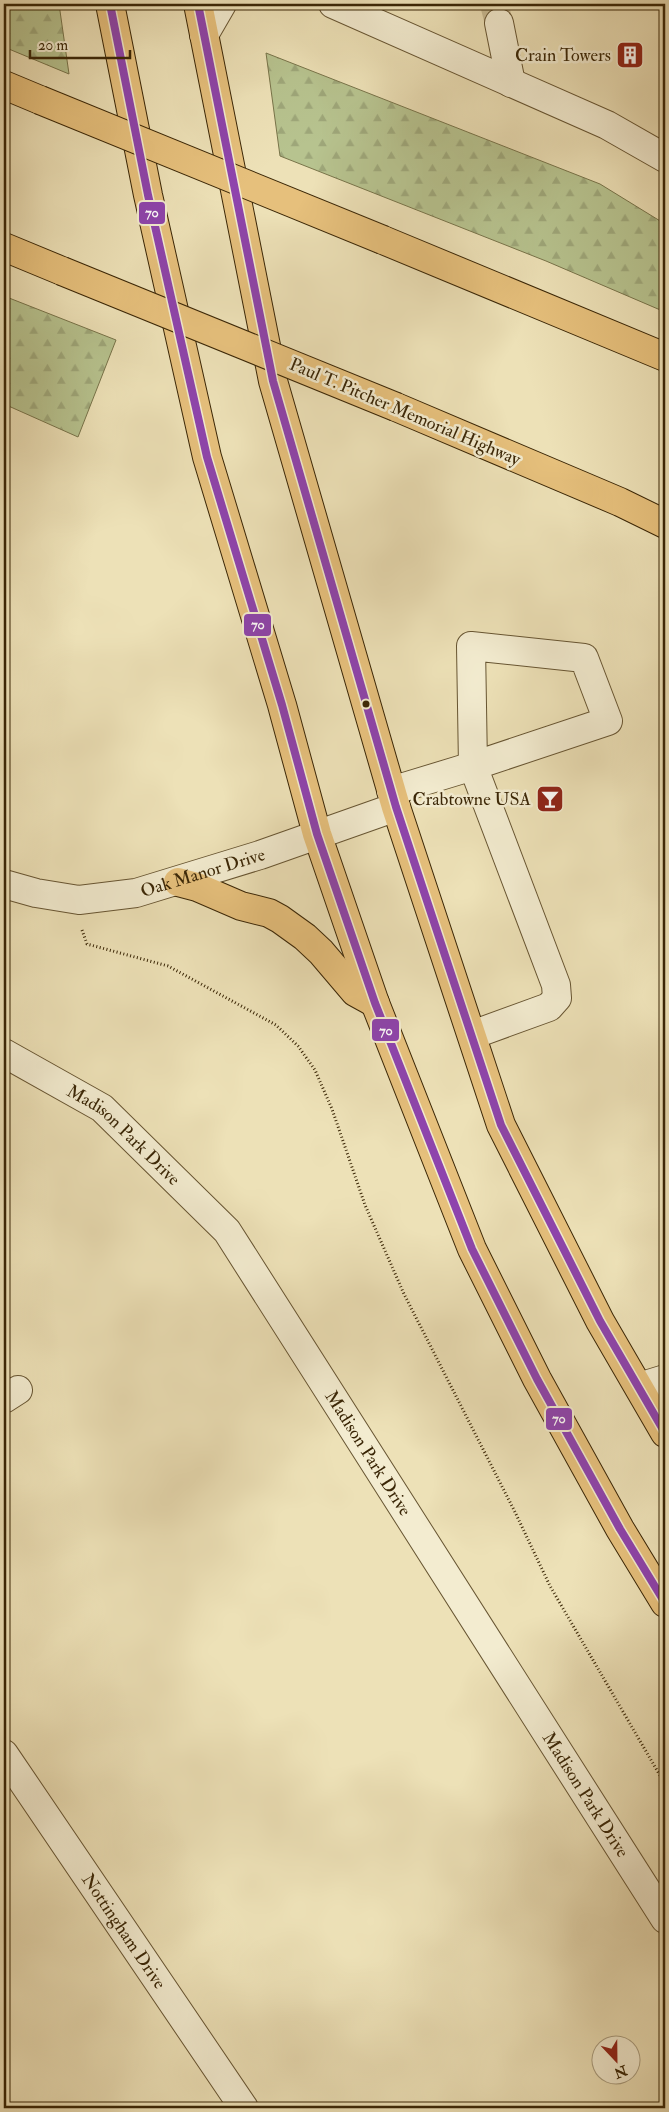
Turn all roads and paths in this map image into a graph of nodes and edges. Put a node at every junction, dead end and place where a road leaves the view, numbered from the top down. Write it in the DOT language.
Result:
graph roads {
  1 [pos="110,4"];
  2 [pos="198,4"];
  3 [pos="222,4"];
  4 [pos="333,4"];
  5 [pos="499,23"];
  6 [pos="204,35"];
  7 [pos="511,83"];
  8 [pos="4,85"];
  9 [pos="665,158"];
  10 [pos="4,247"];
  11 [pos="665,357"];
  12 [pos="665,524"];
  13 [pos="473,766"];
  14 [pos="393,799"];
  15 [pos="318,834"];
  16 [pos="178,882"];
  17 [pos="4,884"];
  18 [pos="79,900"];
  19 [pos="375,1003"];
  20 [pos="472,1035"];
  21 [pos="4,1052"];
  22 [pos="665,1379"];
  23 [pos="639,1387"];
  24 [pos="665,1433"];
  25 [pos="665,1603"];
  26 [pos="4,1754"];
  27 [pos="665,1784"];
  28 [pos="665,1919"];
  29 [pos="244,2108"];
  1 -- 15 [label="main road"];
  2 -- 6 [label="main road"];
  3 -- 6 [label="street"];
  4 -- 7 [label="street"];
  5 -- 7 [label="street"];
  6 -- 14 [label="main road"];
  7 -- 9 [label="street"];
  8 -- 11 [label="main road, bridge"];
  10 -- 12 [label="main road, Paul T. Pitcher Memorial Highway, bridge"];
  13 -- 13 [label="street, Oak Manor Drive"];
  13 -- 14 [label="street, Oak Manor Drive"];
  13 -- 20 [label="street"];
  14 -- 15 [label="street, Oak Manor Drive"];
  14 -- 20 [label="main road"];
  15 -- 16 [label="street, Oak Manor Drive"];
  15 -- 19 [label="main road"];
  16 -- 18 [label="street, Oak Manor Drive"];
  16 -- 19 [label="main road"];
  17 -- 18 [label="street, Oak Manor Drive"];
  18 -- 27 [label="path"];
  19 -- 25 [label="main road"];
  20 -- 23 [label="main road"];
  21 -- 28 [label="street, Madison Park Drive"];
  22 -- 23 [label="street"];
  23 -- 24 [label="main road"];
  26 -- 29 [label="street, Nottingham Drive"];
}
